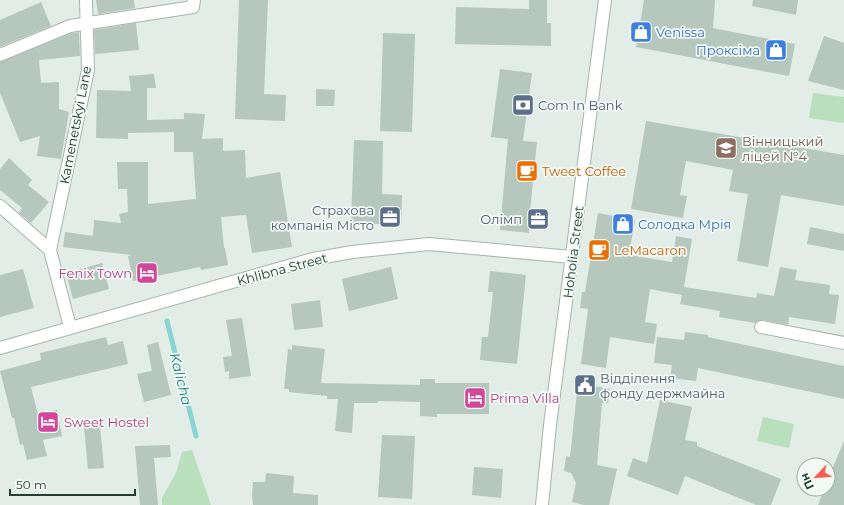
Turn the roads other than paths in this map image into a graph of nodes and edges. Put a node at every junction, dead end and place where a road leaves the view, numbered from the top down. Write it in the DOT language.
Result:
graph roads {
  1 [pos="86,0"];
  2 [pos="605,0"];
  3 [pos="194,3"];
  4 [pos="87,22"];
  5 [pos="0,55"];
  6 [pos="0,206"];
  7 [pos="50,250"];
  8 [pos="572,257"];
  9 [pos="70,327"];
  10 [pos="761,327"];
  11 [pos="844,344"];
  12 [pos="0,348"];
  13 [pos="542,505"];
  1 -- 4 [label="street, Kamenetskyi Lane"];
  2 -- 8 [label="street, Hoholia Street"];
  3 -- 4 [label="street"];
  4 -- 5 [label="street"];
  4 -- 7 [label="street, Kamenetskyi Lane"];
  6 -- 7 [label="street"];
  7 -- 9 [label="street"];
  8 -- 9 [label="street, Khlibna Street"];
  8 -- 13 [label="street, Hoholia Street"];
  9 -- 12 [label="street, Khlibna Street"];
  10 -- 11 [label="street"];
}
